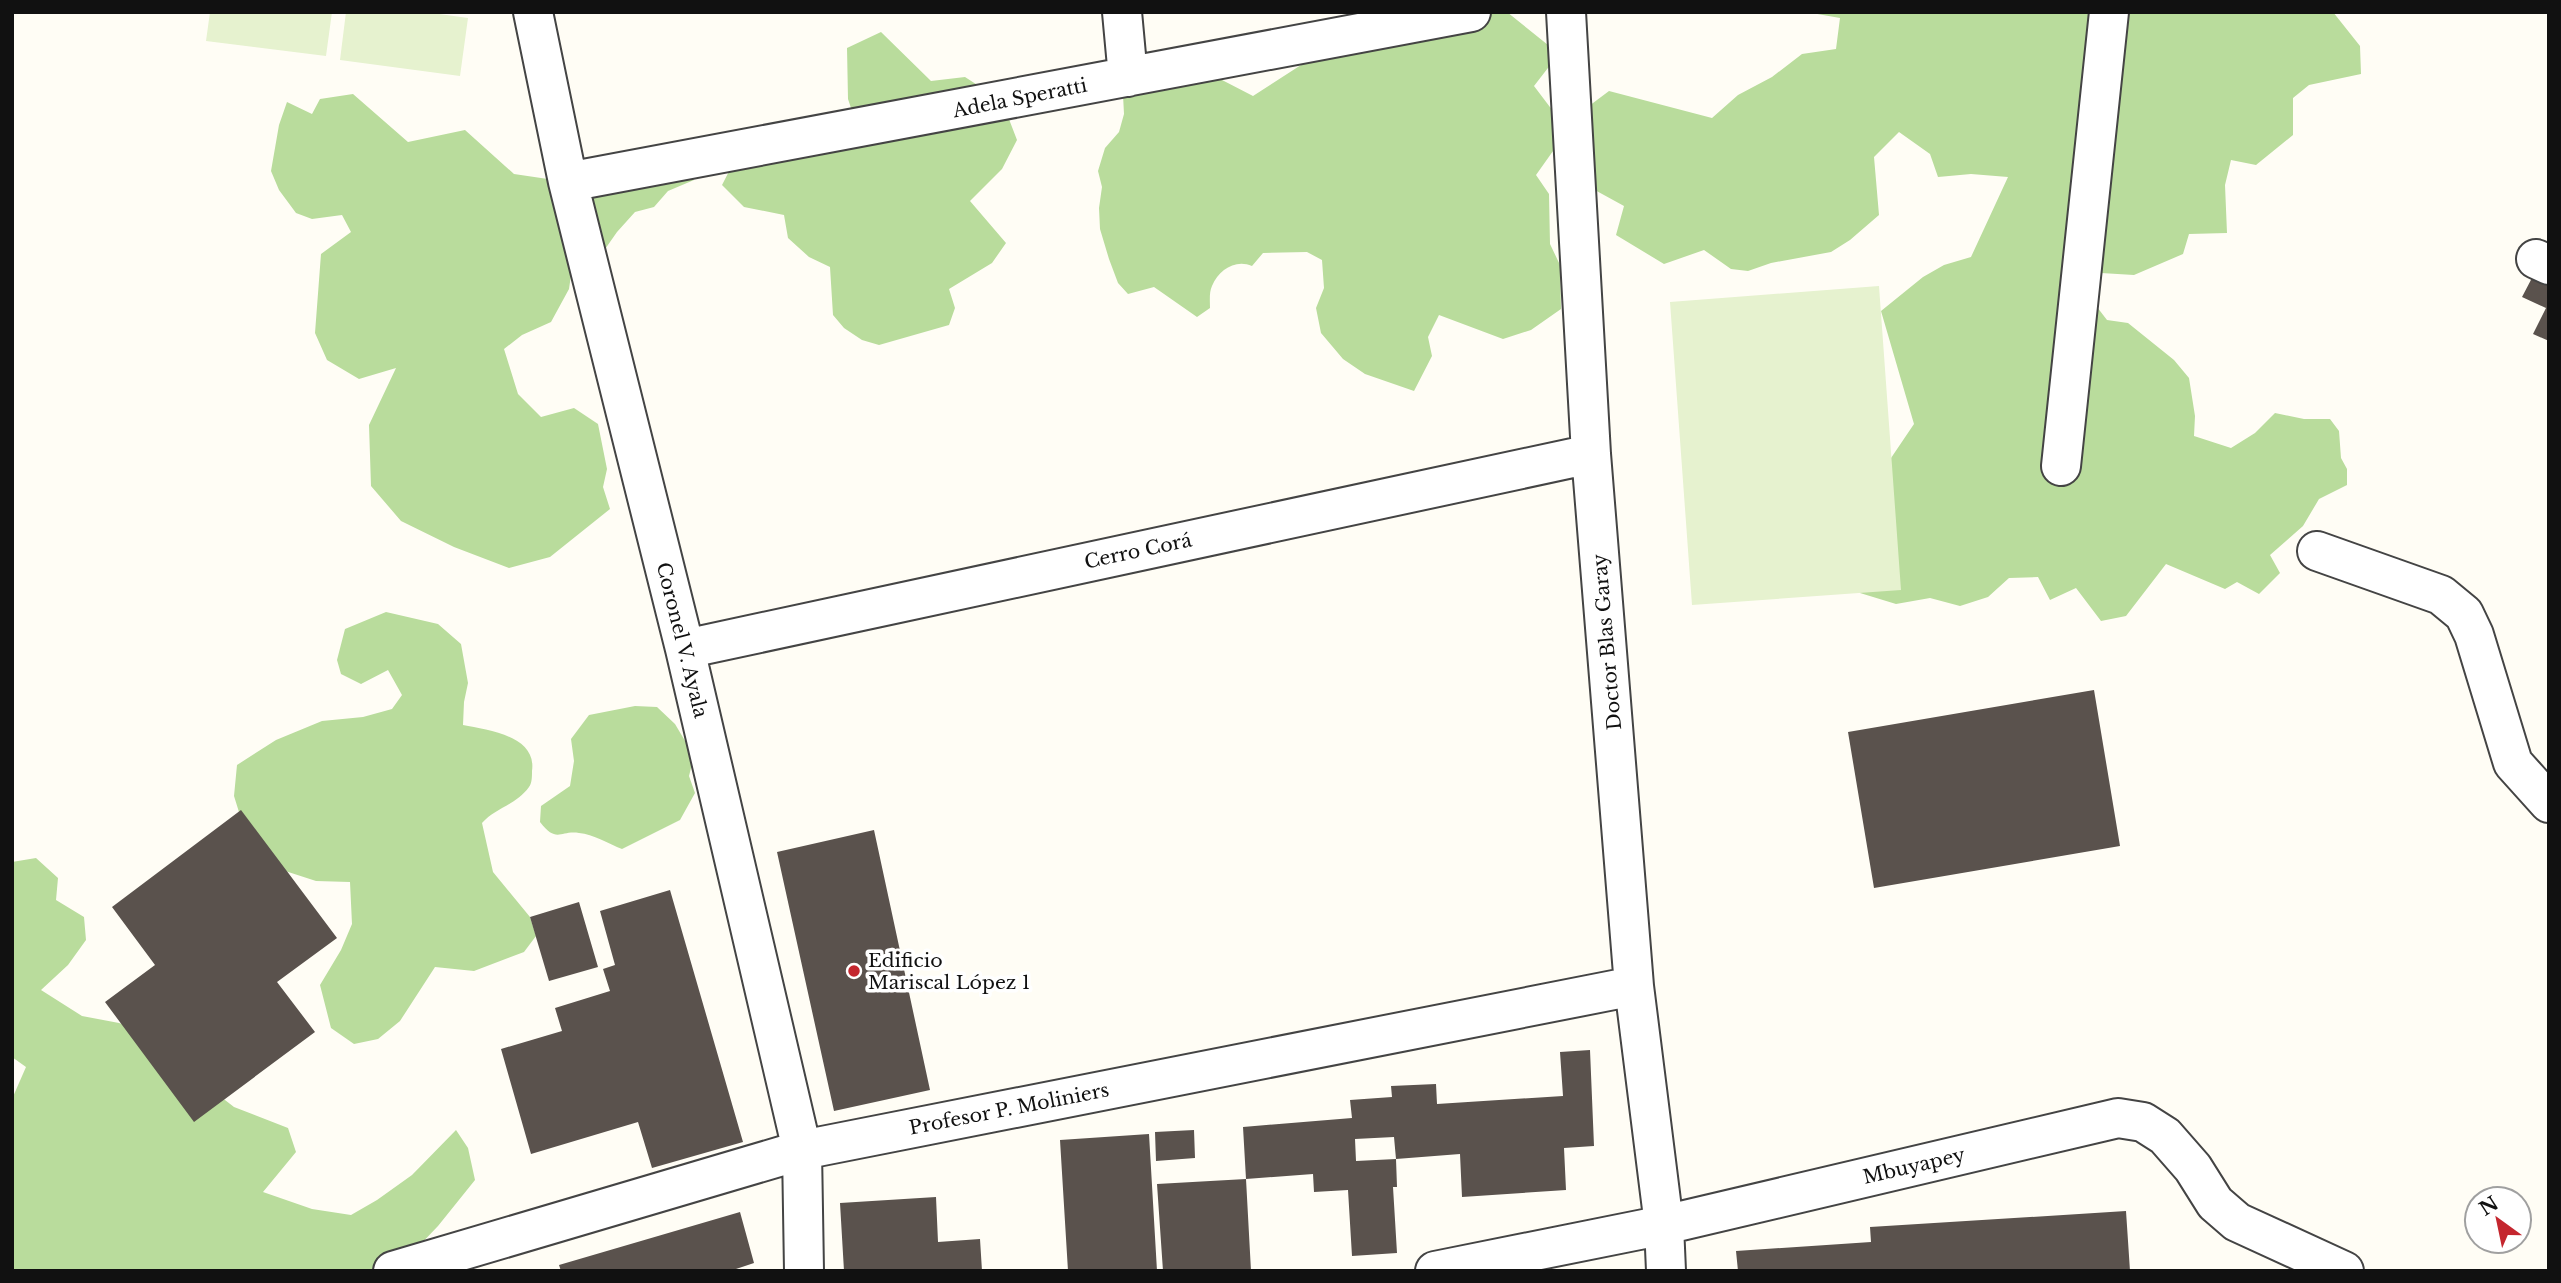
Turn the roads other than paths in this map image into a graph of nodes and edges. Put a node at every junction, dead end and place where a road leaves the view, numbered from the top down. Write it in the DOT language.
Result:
graph roads {
  1 [pos="533,12"];
  2 [pos="1122,12"];
  3 [pos="1471,12"];
  4 [pos="1566,12"];
  5 [pos="2109,12"];
  6 [pos="1128,77"];
  7 [pos="568,183"];
  8 [pos="1591,454"];
  9 [pos="2061,466"];
  10 [pos="2317,551"];
  11 [pos="685,649"];
  12 [pos="2549,803"];
  13 [pos="1634,986"];
  14 [pos="802,1150"];
  15 [pos="1664,1225"];
  16 [pos="393,1271"];
  17 [pos="804,1271"];
  18 [pos="1435,1271"];
  19 [pos="1666,1271"];
  20 [pos="2344,1271"];
  1 -- 7 [label="street, Coronel V. Ayala"];
  2 -- 6 [label="street"];
  3 -- 6 [label="street, Adela Speratti"];
  4 -- 8 [label="street, Doctor Blas Garay"];
  5 -- 9 [label="street"];
  6 -- 7 [label="street, Adela Speratti"];
  7 -- 11 [label="street, Coronel V. Ayala"];
  8 -- 11 [label="street, Cerro Corá"];
  8 -- 13 [label="street, Doctor Blas Garay"];
  10 -- 12 [label="street"];
  11 -- 14 [label="street, Coronel V. Ayala"];
  13 -- 14 [label="street, Profesor P. Moliniers"];
  13 -- 15 [label="street, Doctor Blas Garay"];
  14 -- 16 [label="street, Profesor P. Moliniers"];
  14 -- 17 [label="street, Coronel V. Ayala"];
  15 -- 18 [label="street, Mbuyapey"];
  15 -- 19 [label="street, Doctor Blas Garay"];
  15 -- 20 [label="street, Mbuyapey"];
}
